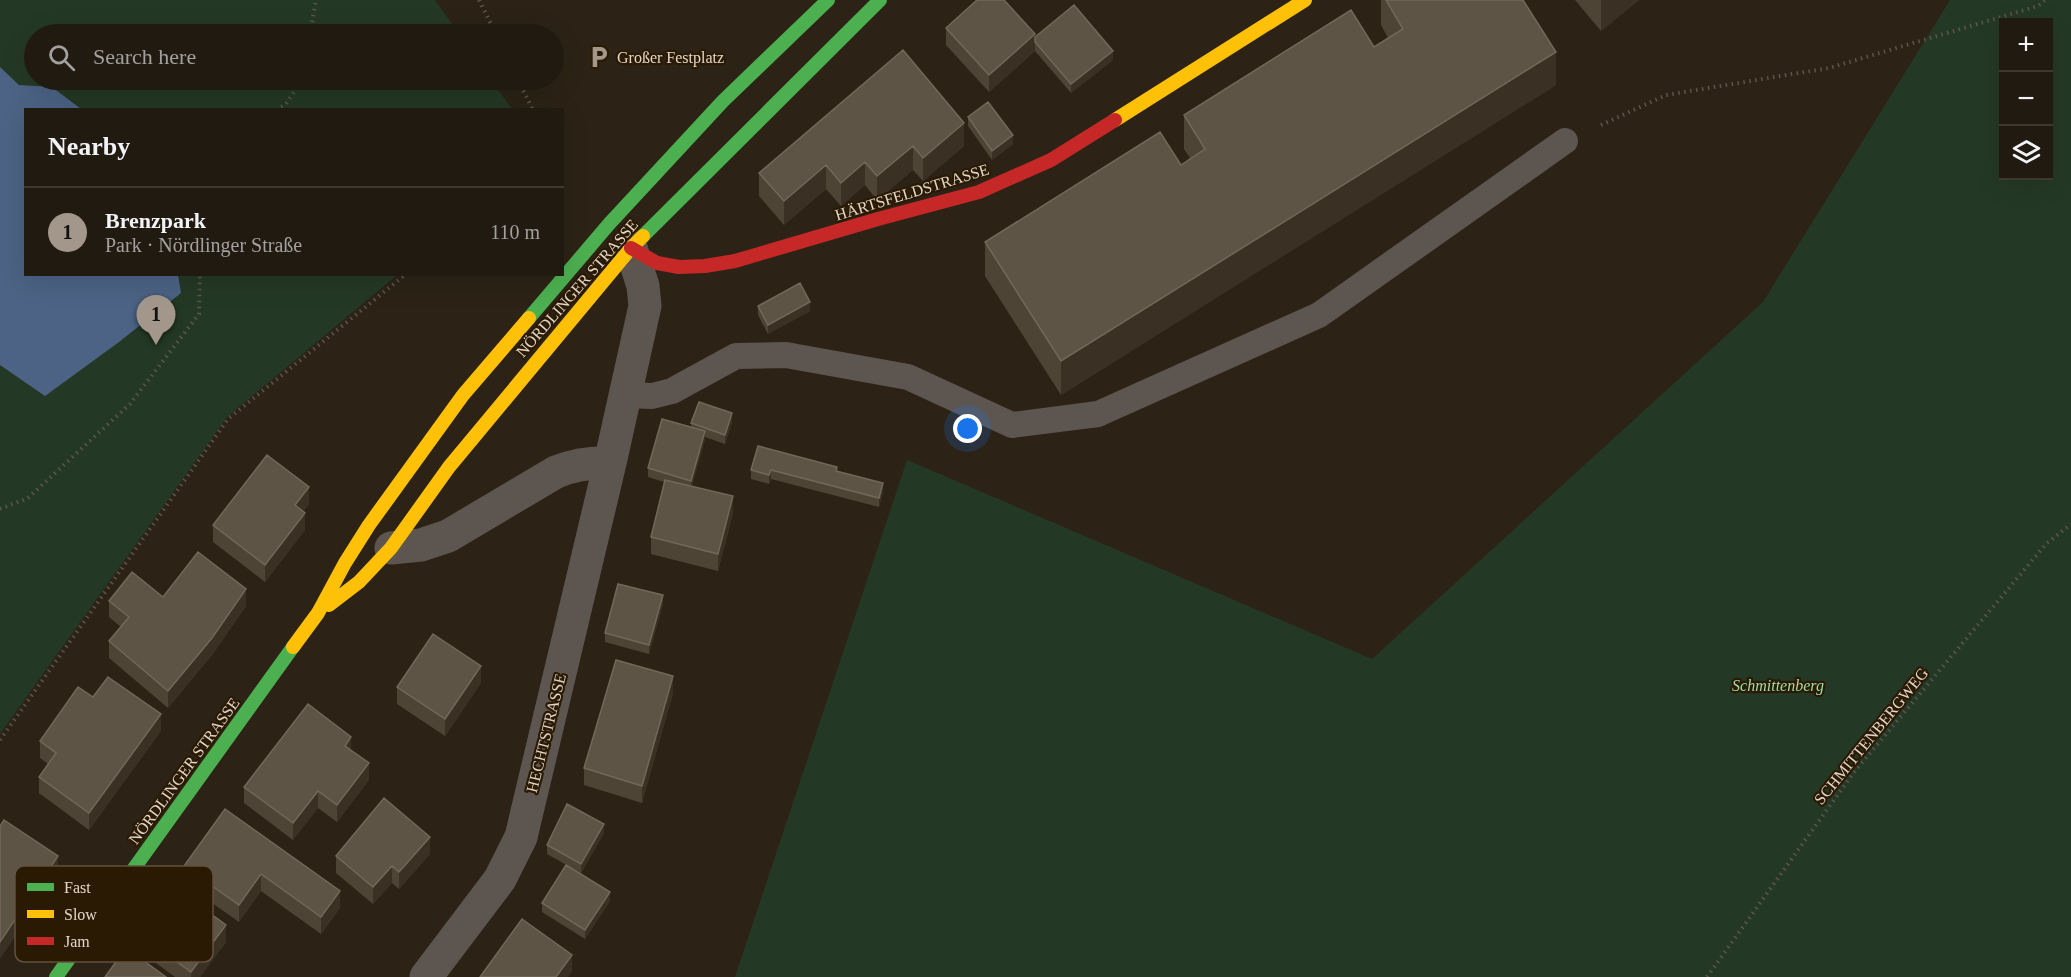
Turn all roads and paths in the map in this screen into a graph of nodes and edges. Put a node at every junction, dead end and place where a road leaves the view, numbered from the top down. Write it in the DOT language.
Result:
graph roads {
  1 [pos="316,0"];
  2 [pos="479,0"];
  3 [pos="828,0"];
  4 [pos="880,0"];
  5 [pos="1305,0"];
  6 [pos="2045,0"];
  7 [pos="312,24"];
  8 [pos="491,24"];
  9 [pos="295,90"];
  10 [pos="523,90"];
  11 [pos="279,108"];
  12 [pos="532,108"];
  13 [pos="1565,141"];
  14 [pos="631,248"];
  15 [pos="200,276"];
  16 [pos="404,276"];
  17 [pos="626,395"];
  18 [pos="610,463"];
  19 [pos="0,509"];
  20 [pos="2071,524"];
  21 [pos="391,548"];
  22 [pos="318,613"];
  23 [pos="0,740"];
  24 [pos="136,866"];
  25 [pos="67,962"];
  26 [pos="56,977"];
  27 [pos="426,977"];
  28 [pos="1707,977"];
  1 -- 7 [label="path"];
  2 -- 8 [label="path"];
  3 -- 22 [label="main road, NÖRDLINGER STRASSE"];
  4 -- 14 [label="main road, NÖRDLINGER STRASSE"];
  5 -- 14 [label="main road, HÄRTSFELDSTRASSE"];
  6 -- 13 [label="path"];
  9 -- 11 [label="path"];
  10 -- 12 [label="path"];
  13 -- 17 [label="lane"];
  14 -- 17 [label="street, HECHTSTRASSE"];
  14 -- 21 [label="main road, NÖRDLINGER STRASSE"];
  15 -- 19 [label="path"];
  16 -- 23 [label="path"];
  17 -- 18 [label="street, HECHTSTRASSE"];
  18 -- 21 [label="street"];
  18 -- 27 [label="street, HECHTSTRASSE"];
  20 -- 28 [label="path, SCHMITTENBERGWEG"];
  21 -- 22 [label="main road, NÖRDLINGER STRASSE"];
  22 -- 24 [label="main road, NÖRDLINGER STRASSE"];
  25 -- 26 [label="main road, NÖRDLINGER STRASSE"];
}
